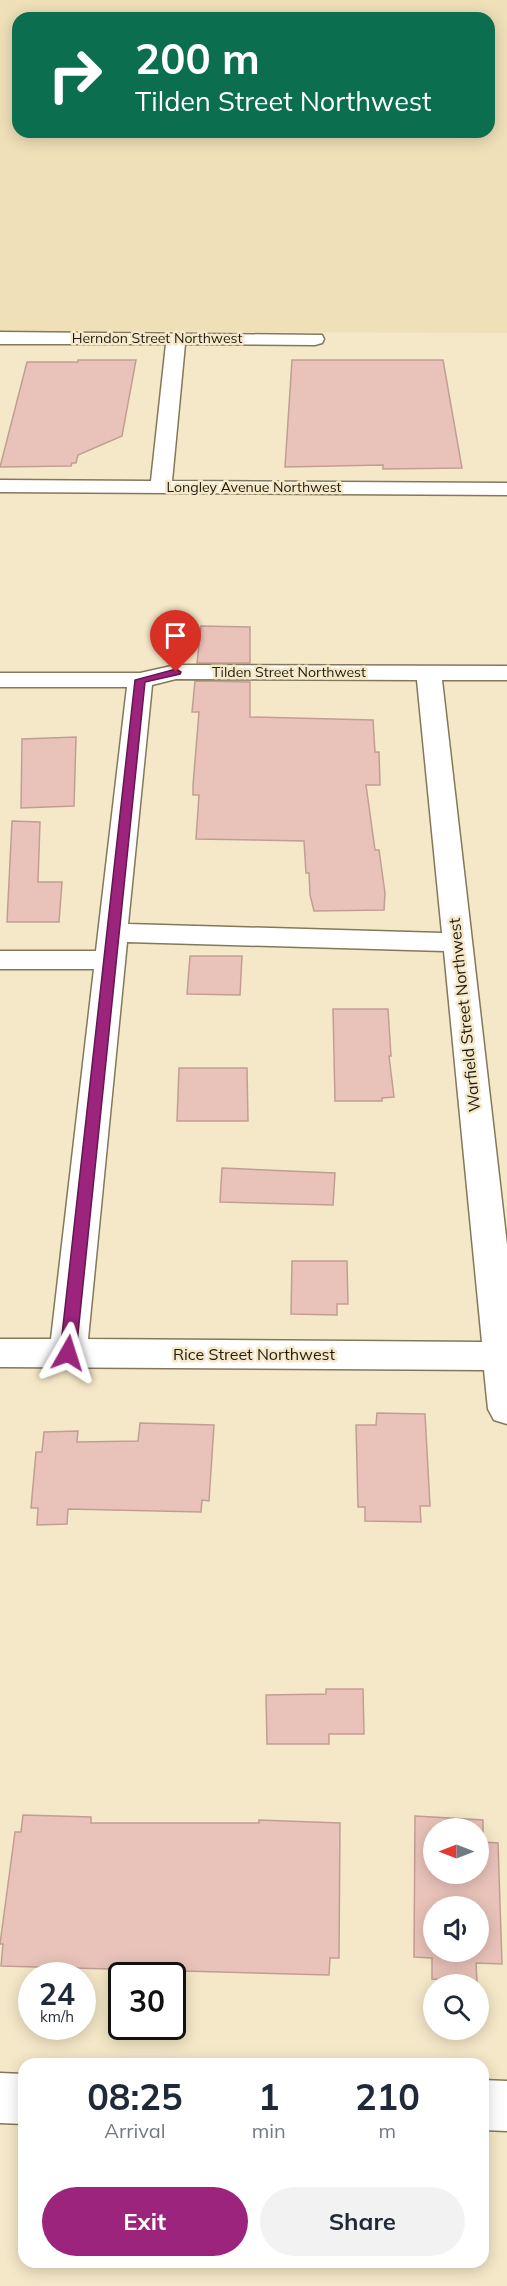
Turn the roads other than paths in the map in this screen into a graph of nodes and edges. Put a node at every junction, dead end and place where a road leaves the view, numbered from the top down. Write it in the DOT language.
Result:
graph roads {
  1 [pos="0,338"];
  2 [pos="176,338"];
  3 [pos="315,339"];
  4 [pos="0,486"];
  5 [pos="160,487"];
  6 [pos="507,489"];
  7 [pos="429,674"];
  8 [pos="507,674"];
  9 [pos="0,680"];
  10 [pos="140,680"];
  11 [pos="457,942"];
  12 [pos="112,946"];
  13 [pos="0,960"];
  14 [pos="0,1353"];
  15 [pos="68,1353"];
  16 [pos="504,1356"];
  17 [pos="507,1409"];
  18 [pos="0,2098"];
  19 [pos="18,2098"];
  20 [pos="489,2105"];
  21 [pos="507,2106"];
  1 -- 2 [label="street, Herndon Street Northwest"];
  2 -- 3 [label="street, Herndon Street Northwest"];
  2 -- 5 [label="street"];
  4 -- 5 [label="street, Longley Avenue Northwest"];
  5 -- 6 [label="street, Longley Avenue Northwest"];
  7 -- 8 [label="street, Tilden Street Northwest"];
  7 -- 10 [label="street, Tilden Street Northwest"];
  7 -- 11 [label="street, Warfield Street Northwest"];
  9 -- 10 [label="street, Tilden Street Northwest"];
  10 -- 12 [label="street"];
  11 -- 12 [label="street"];
  11 -- 16 [label="street, Warfield Street Northwest"];
  12 -- 13 [label="street"];
  12 -- 15 [label="street"];
  14 -- 15 [label="street, Rice Street Northwest"];
  15 -- 16 [label="street, Rice Street Northwest"];
  16 -- 17 [label="street, Warfield Street Northwest"];
  18 -- 19 [label="street"];
  20 -- 21 [label="street"];
}
